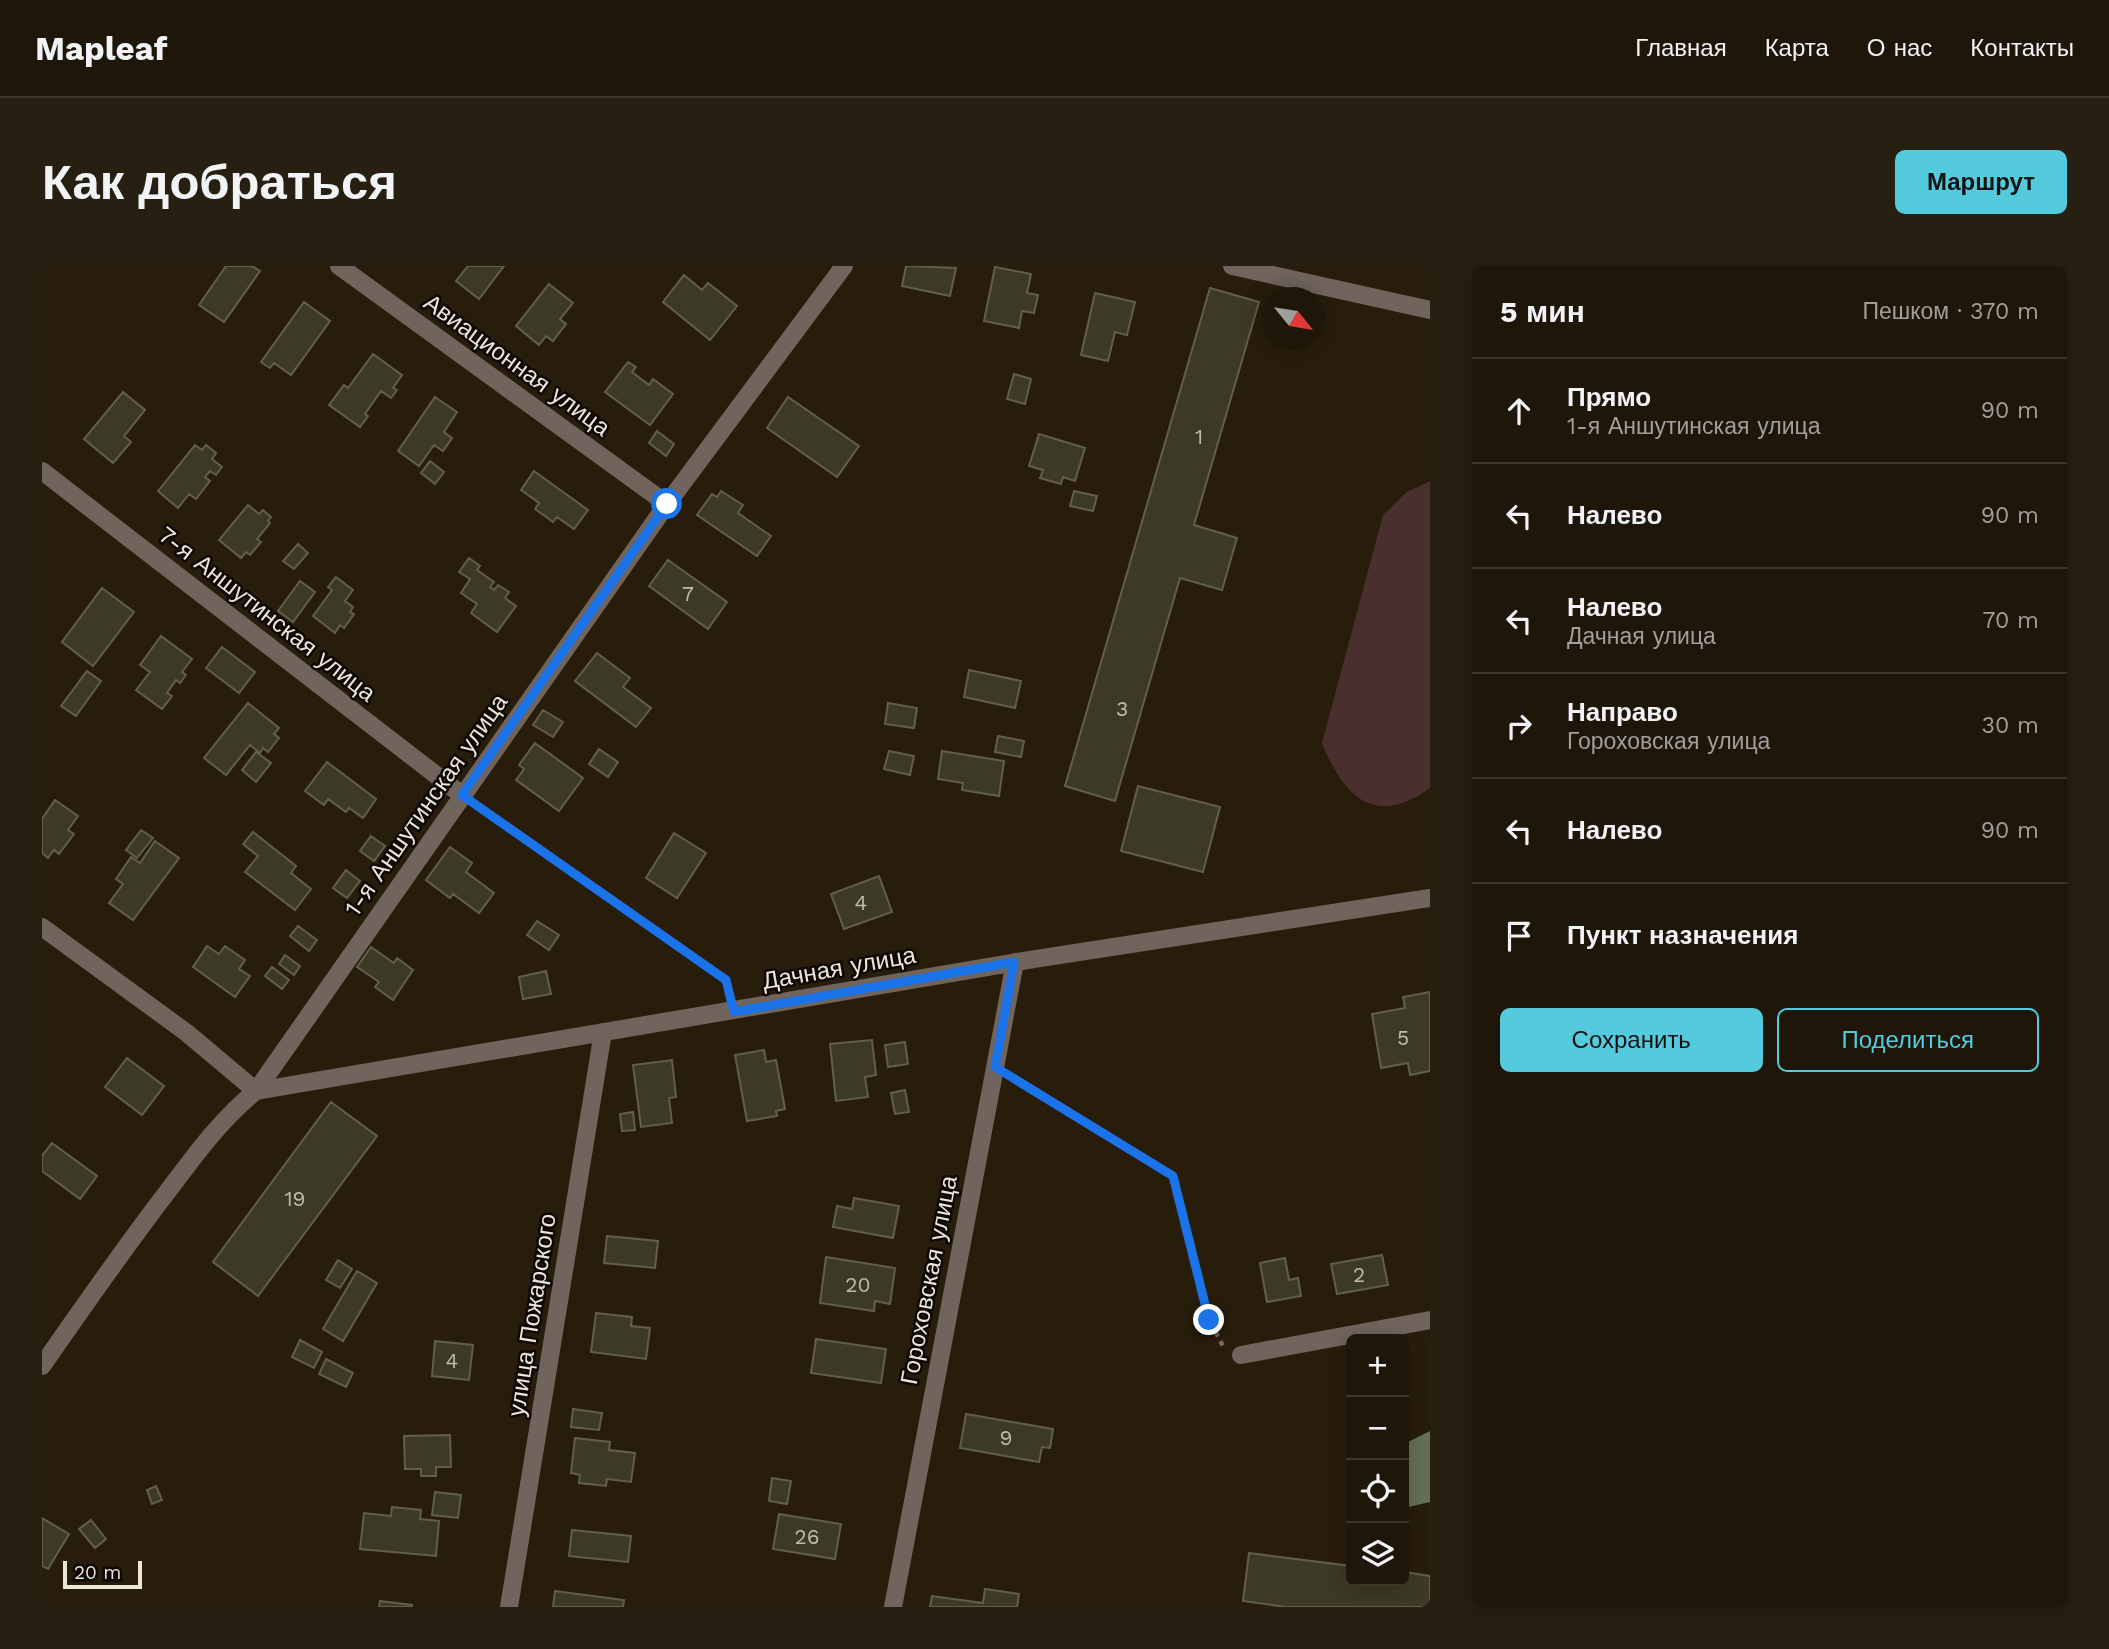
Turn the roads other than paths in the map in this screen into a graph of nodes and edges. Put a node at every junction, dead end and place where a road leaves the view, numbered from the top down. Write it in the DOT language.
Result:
graph roads {
  1 [pos="339,266"];
  2 [pos="844,266"];
  3 [pos="1232,266"];
  4 [pos="1430,310"];
  5 [pos="42,471"];
  6 [pos="667,504"];
  7 [pos="462,795"];
  8 [pos="1430,898"];
  9 [pos="42,927"];
  10 [pos="1014,962"];
  11 [pos="603,1032"];
  12 [pos="256,1091"];
  13 [pos="1430,1320"];
  14 [pos="1241,1355"];
  15 [pos="42,1366"];
  16 [pos="509,1607"];
  17 [pos="893,1607"];
  1 -- 6 [label="street, Авиационная улица"];
  2 -- 6 [label="street, 1-я Аншутинская улица"];
  3 -- 4 [label="street"];
  5 -- 7 [label="street, 7-я Аншутинская улица"];
  6 -- 7 [label="street, 1-я Аншутинская улица"];
  7 -- 12 [label="street, 1-я Аншутинская улица"];
  8 -- 10 [label="street, Дачная улица"];
  9 -- 12 [label="street"];
  10 -- 11 [label="street, Дачная улица"];
  10 -- 17 [label="street, Гороховская улица"];
  11 -- 12 [label="street, Дачная улица"];
  11 -- 16 [label="street, улица Пожарского"];
  12 -- 15 [label="street, 1-я Аншутинская улица"];
  13 -- 14 [label="street"];
}
